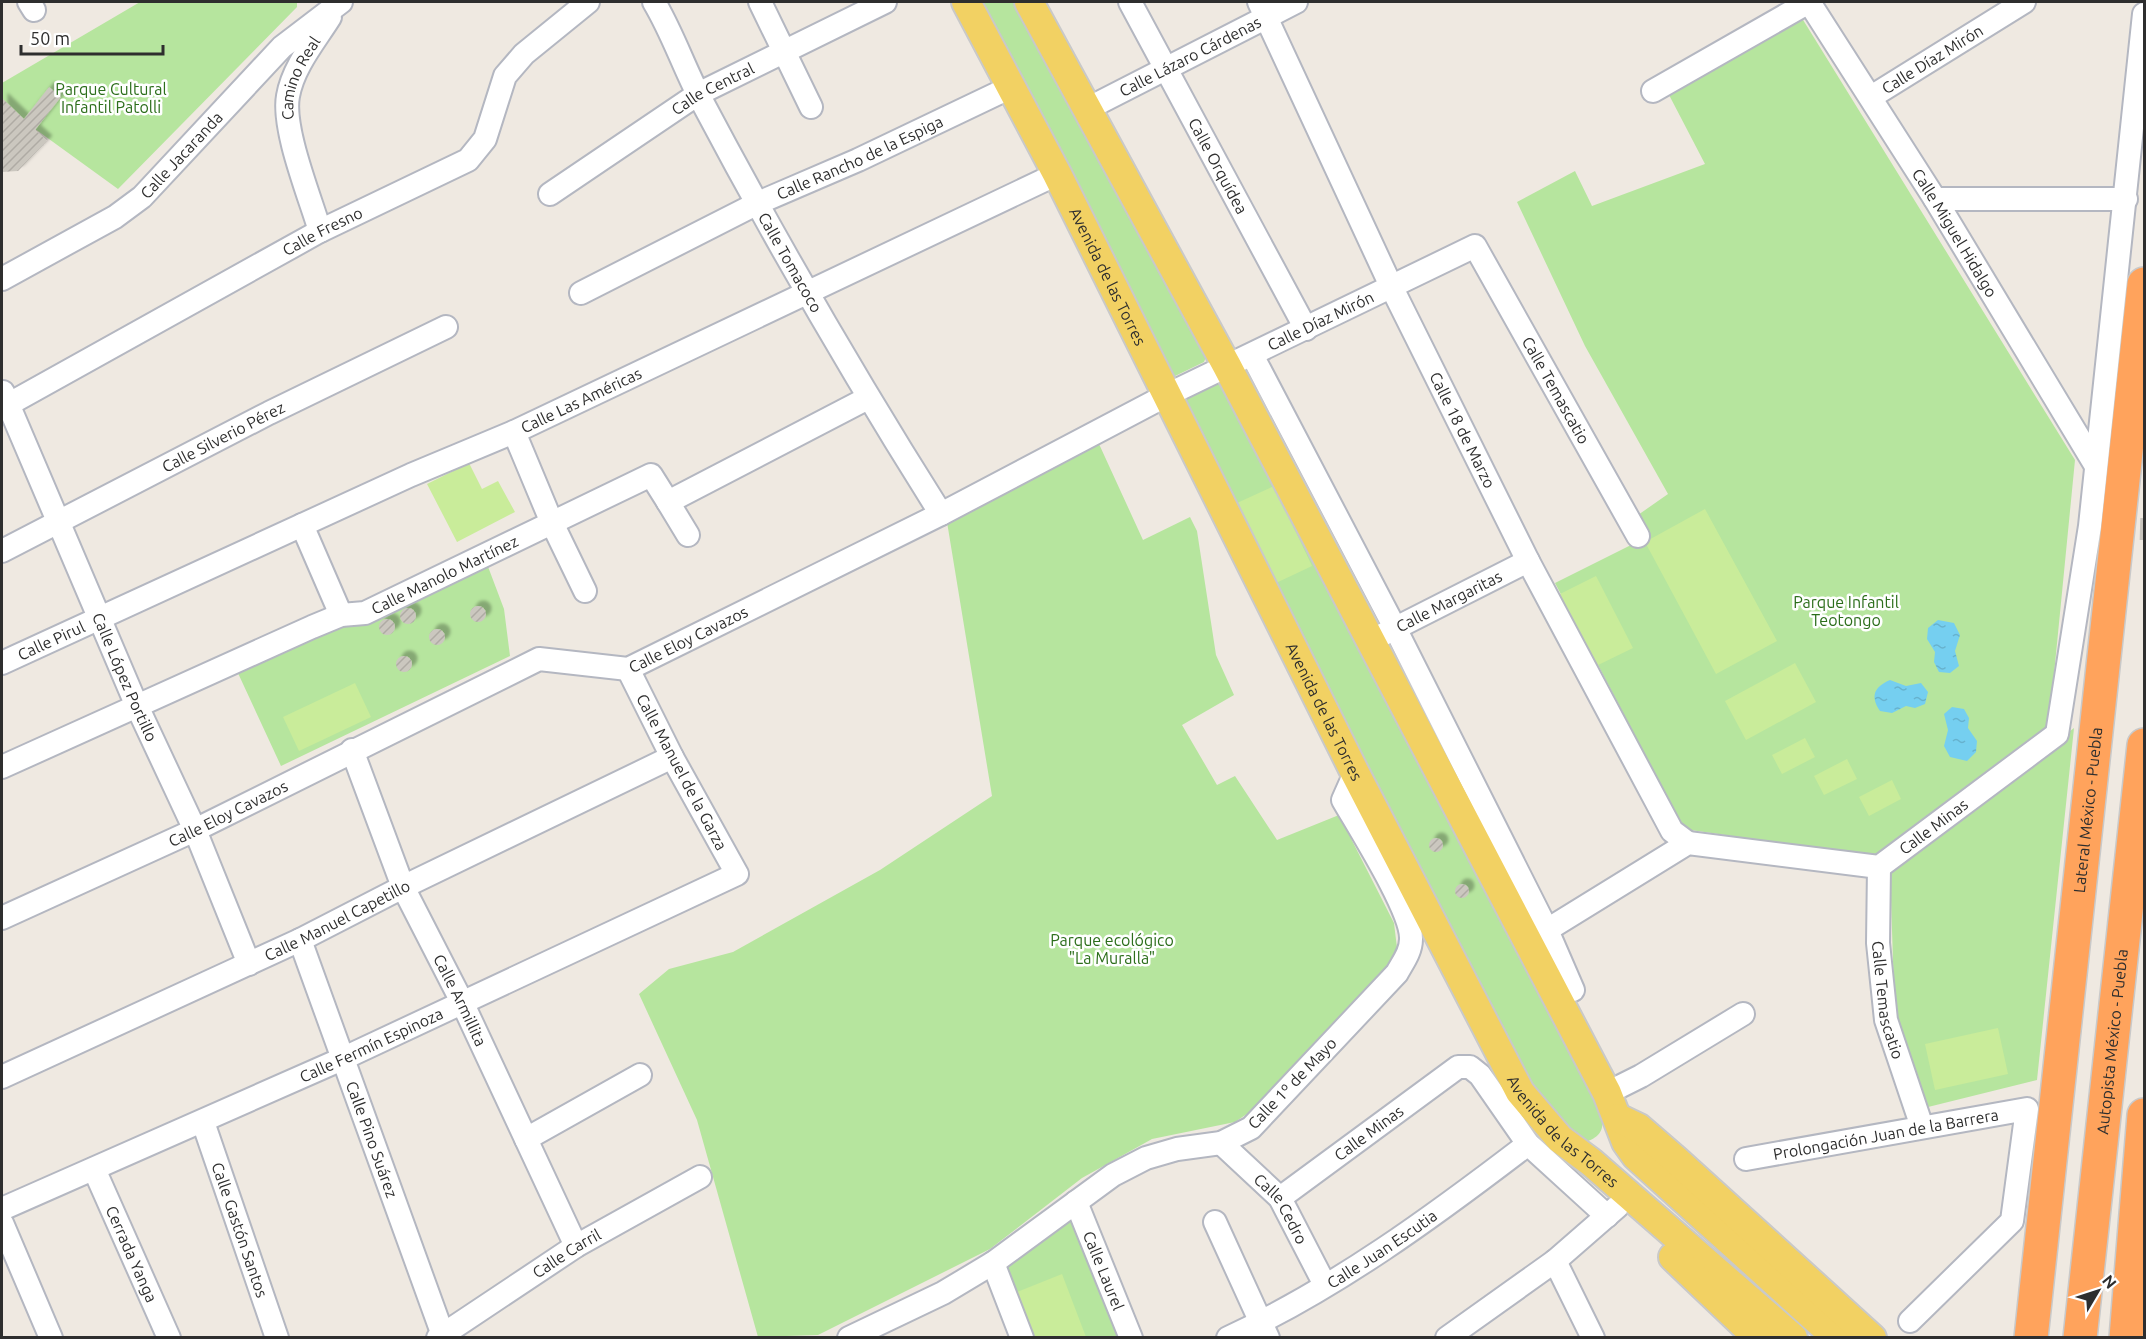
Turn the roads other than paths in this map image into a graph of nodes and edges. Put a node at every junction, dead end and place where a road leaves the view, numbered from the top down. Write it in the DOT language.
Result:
graph roads {
  1 [pos="339,2"];
  2 [pos="588,2"];
  3 [pos="654,2"];
  4 [pos="760,2"];
  5 [pos="885,2"];
  6 [pos="966,2"];
  7 [pos="1029,2"];
  8 [pos="1130,2"];
  9 [pos="1296,2"];
  10 [pos="1809,2"];
  11 [pos="2024,2"];
  12 [pos="1263,9"];
  13 [pos="2145,14"];
  14 [pos="783,49"];
  15 [pos="1166,68"];
  16 [pos="1011,87"];
  17 [pos="1653,91"];
  18 [pos="698,94"];
  19 [pos="1871,97"];
  20 [pos="812,107"];
  21 [pos="1085,110"];
  22 [pos="1057,174"];
  23 [pos="550,194"];
  24 [pos="1935,199"];
  25 [pos="2126,199"];
  26 [pos="758,203"];
  27 [pos="321,231"];
  28 [pos="1474,246"];
  29 [pos="2,279"];
  30 [pos="2145,284"];
  31 [pos="1391,286"];
  32 [pos="808,291"];
  33 [pos="581,292"];
  34 [pos="446,327"];
  35 [pos="1306,329"];
  36 [pos="1252,355"];
  37 [pos="1227,366"];
  38 [pos="1167,395"];
  39 [pos="868,398"];
  40 [pos="4,400"];
  41 [pos="514,432"];
  42 [pos="2096,466"];
  43 [pos="668,502"];
  44 [pos="940,514"];
  45 [pos="60,521"];
  46 [pos="552,523"];
  47 [pos="302,525"];
  48 [pos="688,535"];
  49 [pos="1638,536"];
  50 [pos="2,551"];
  51 [pos="1528,561"];
  52 [pos="585,591"];
  53 [pos="341,615"];
  54 [pos="100,619"];
  55 [pos="1383,634"];
  56 [pos="2,663"];
  57 [pos="628,669"];
  58 [pos="136,704"];
  59 [pos="2145,745"];
  60 [pos="352,750"];
  61 [pos="672,757"];
  62 [pos="2,767"];
  63 [pos="1355,773"];
  64 [pos="195,830"];
  65 [pos="1689,843"];
  66 [pos="1879,867"];
  67 [pos="737,874"];
  68 [pos="403,887"];
  69 [pos="2,918"];
  70 [pos="1547,930"];
  71 [pos="300,940"];
  72 [pos="249,964"];
  73 [pos="1573,990"];
  74 [pos="462,1002"];
  75 [pos="1743,1014"];
  76 [pos="342,1059"];
  77 [pos="640,1076"];
  78 [pos="2,1077"];
  79 [pos="1612,1105"];
  80 [pos="2145,1115"];
  81 [pos="203,1122"];
  82 [pos="1922,1127"];
  83 [pos="526,1139"];
  84 [pos="1221,1143"];
  85 [pos="1528,1144"];
  86 [pos="1746,1159"];
  87 [pos="1592,1162"];
  88 [pos="94,1169"];
  89 [pos="700,1177"];
  90 [pos="1280,1198"];
  91 [pos="1076,1202"];
  92 [pos="2,1209"];
  93 [pos="1613,1211"];
  94 [pos="2145,1212"];
  95 [pos="1215,1222"];
  96 [pos="2,1223"];
  97 [pos="576,1246"];
  98 [pos="1555,1261"];
  99 [pos="993,1263"];
  100 [pos="1325,1285"];
  101 [pos="2145,1304"];
  102 [pos="1910,1321"];
  103 [pos="1265,1330"];
  104 [pos="441,1337"];
  105 [pos="51,1338"];
  106 [pos="169,1338"];
  107 [pos="277,1338"];
  108 [pos="849,1338"];
  109 [pos="1022,1338"];
  110 [pos="1131,1338"];
  111 [pos="1228,1338"];
  112 [pos="1447,1338"];
  113 [pos="1593,1338"];
  114 [pos="1758,1338"];
  115 [pos="1793,1338"];
  116 [pos="1837,1338"];
  117 [pos="1872,1338"];
  118 [pos="2031,1338"];
  119 [pos="2080,1338"];
  120 [pos="2127,1338"];
  121 [pos="2140,1338"];
  1 -- 27 [label="street, Camino Real"];
  1 -- 29 [label="street, Calle Jacaranda"];
  2 -- 27 [label="street, Calle Fresno"];
  3 -- 18 [label="street, Calle Tomacoco"];
  4 -- 14 [label="street"];
  5 -- 14 [label="street, Calle Central"];
  6 -- 16 [label="main road, Avenida de las Torres"];
  7 -- 21 [label="main road, Avenida de las Torres"];
  8 -- 15 [label="street, Calle Orquídea"];
  9 -- 12 [label="street, Calle Lázaro Cárdenas"];
  10 -- 17 [label="street"];
  10 -- 19 [label="street, Calle Miguel Hidalgo"];
  11 -- 19 [label="street, Calle Díaz Mirón"];
  12 -- 15 [label="street, Calle Lázaro Cárdenas"];
  12 -- 31 [label="street, Calle 18 de Marzo"];
  13 -- 25 [label="street, Calle Minas"];
  14 -- 18 [label="street, Calle Central"];
  14 -- 20 [label="street"];
  15 -- 21 [label="street, Calle Lázaro Cárdenas"];
  15 -- 35 [label="street, Calle Orquídea"];
  16 -- 22 [label="main road, Avenida de las Torres"];
  16 -- 26 [label="street, Calle Rancho de la Espiga"];
  18 -- 23 [label="street, Calle Central"];
  18 -- 26 [label="street, Calle Tomacoco"];
  19 -- 24 [label="street, Calle Miguel Hidalgo"];
  21 -- 37 [label="main road, Avenida de las Torres"];
  22 -- 32 [label="street, Calle Las Américas"];
  22 -- 38 [label="main road, Avenida de las Torres"];
  24 -- 25 [label="street"];
  24 -- 42 [label="street, Calle Miguel Hidalgo"];
  25 -- 42 [label="street, Calle Minas"];
  26 -- 32 [label="street, Calle Tomacoco"];
  26 -- 33 [label="street, Calle Rancho de la Espiga"];
  27 -- 40 [label="street, Calle Fresno"];
  28 -- 31 [label="street, Calle Díaz Mirón"];
  28 -- 49 [label="street, Calle Temascatio"];
  30 -- 118 [label="highway, Lateral México - Puebla"];
  31 -- 35 [label="street, Calle Díaz Mirón"];
  31 -- 51 [label="street, Calle 18 de Marzo"];
  32 -- 39 [label="street, Calle Tomacoco"];
  32 -- 41 [label="street, Calle Las Américas"];
  34 -- 45 [label="street, Calle Silverio Pérez"];
  35 -- 36 [label="street, Calle Díaz Mirón"];
  36 -- 37 [label="street, Calle Díaz Mirón"];
  36 -- 55 [label="street"];
  37 -- 38 [label="street, Calle Díaz Mirón"];
  37 -- 55 [label="main road, Avenida de las Torres"];
  38 -- 44 [label="street, Calle Eloy Cavazos"];
  38 -- 63 [label="main road, Avenida de las Torres"];
  39 -- 43 [label="street"];
  39 -- 44 [label="street, Calle Tomacoco"];
  40 -- 45 [label="street, Calle López Portillo"];
  41 -- 46 [label="street"];
  41 -- 47 [label="street, Calle Las Américas"];
  42 -- 66 [label="street, Calle Minas"];
  43 -- 46 [label="street, Calle Manolo Martínez"];
  43 -- 48 [label="street"];
  44 -- 57 [label="street, Calle Eloy Cavazos"];
  45 -- 50 [label="street, Calle Silverio Pérez"];
  45 -- 54 [label="street, Calle López Portillo"];
  46 -- 52 [label="street"];
  46 -- 53 [label="street, Calle Manolo Martínez"];
  47 -- 53 [label="street"];
  47 -- 54 [label="street, Calle Las Américas"];
  51 -- 55 [label="street, Calle Margaritas"];
  51 -- 65 [label="street, Calle 18 de Marzo"];
  53 -- 58 [label="street, Calle Manolo Martínez"];
  54 -- 56 [label="street, Calle Pirul"];
  54 -- 58 [label="street, Calle López Portillo"];
  55 -- 70 [label="street"];
  55 -- 79 [label="main road, Avenida de las Torres"];
  57 -- 60 [label="street, Calle Eloy Cavazos"];
  57 -- 61 [label="street, Calle Manuel de la Garza"];
  58 -- 62 [label="street, Calle Manolo Martínez"];
  58 -- 64 [label="street, Calle López Portillo"];
  59 -- 119 [label="highway, Autopista México - Puebla"];
  60 -- 64 [label="street, Calle Eloy Cavazos"];
  60 -- 68 [label="street, Calle Armillita"];
  61 -- 67 [label="street, Calle Manuel de la Garza"];
  61 -- 68 [label="street, Calle Manuel Capetillo"];
  63 -- 84 [label="street, Calle 1º de Mayo"];
  63 -- 87 [label="main road, Avenida de las Torres"];
  64 -- 69 [label="street, Calle Eloy Cavazos"];
  64 -- 72 [label="street, Calle López Portillo"];
  65 -- 66 [label="street"];
  65 -- 70 [label="street"];
  66 -- 82 [label="street, Calle Temascatio"];
  67 -- 74 [label="street, Calle Fermín Espinoza"];
  68 -- 71 [label="street, Calle Manuel Capetillo"];
  68 -- 74 [label="street, Calle Armillita"];
  70 -- 73 [label="street"];
  71 -- 72 [label="street, Calle Manuel Capetillo"];
  71 -- 76 [label="street, Calle Pino Suárez"];
  72 -- 78 [label="street, Calle Manuel Capetillo"];
  74 -- 76 [label="street, Calle Fermín Espinoza"];
  74 -- 83 [label="street, Calle Armillita"];
  75 -- 79 [label="street"];
  76 -- 81 [label="street, Calle Fermín Espinoza"];
  76 -- 104 [label="street, Calle Pino Suárez"];
  77 -- 83 [label="street"];
  79 -- 87 [label="main road"];
  79 -- 116 [label="main road, Avenida de las Torres"];
  79 -- 117 [label="main road"];
  80 -- 120 [label="highway"];
  81 -- 88 [label="street, Calle Fermín Espinoza"];
  81 -- 107 [label="street, Calle Gastón Santos"];
  82 -- 86 [label="street, Prolongación Juan de la Barrera"];
  82 -- 102 [label="street, Prolongación Juan de la Barrera"];
  83 -- 97 [label="street, Calle Armillita"];
  84 -- 90 [label="street, Calle Cedro"];
  84 -- 91 [label="street, Calle 1º de Mayo"];
  85 -- 90 [label="street, Calle Minas"];
  85 -- 93 [label="street"];
  85 -- 100 [label="street, Calle Juan Escutia"];
  87 -- 93 [label="main road"];
  87 -- 115 [label="main road, Avenida de las Torres"];
  88 -- 92 [label="street, Calle Fermín Espinoza"];
  88 -- 106 [label="street, Cerrada Yanga"];
  89 -- 97 [label="street, Calle Carril"];
  90 -- 100 [label="street, Calle Cedro"];
  91 -- 99 [label="street, Calle 1º de Mayo"];
  91 -- 110 [label="street, Calle Laurel"];
  93 -- 98 [label="street"];
  93 -- 114 [label="main road"];
  94 -- 120 [label="street"];
  95 -- 103 [label="street"];
  96 -- 105 [label="street"];
  97 -- 104 [label="street, Calle Carril"];
  98 -- 112 [label="street"];
  98 -- 113 [label="street"];
  99 -- 108 [label="street, Calle 1º de Mayo"];
  99 -- 109 [label="street"];
  100 -- 103 [label="street, Calle Juan Escutia"];
  101 -- 121 [label="street"];
  103 -- 111 [label="street, Calle Juan Escutia"];
}
